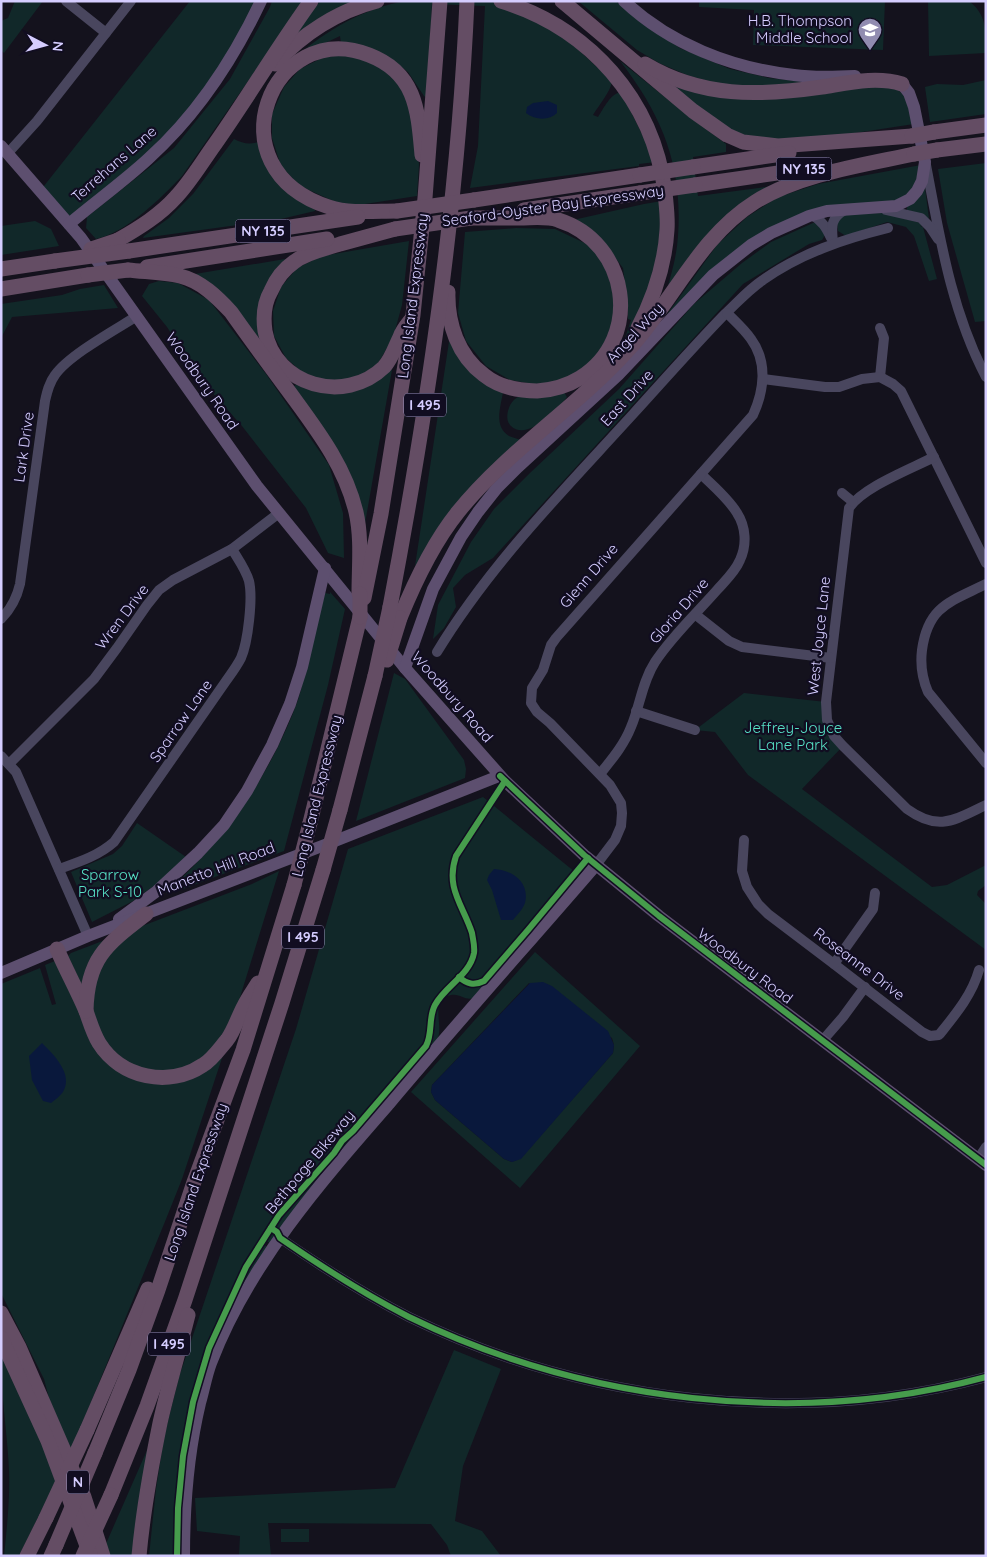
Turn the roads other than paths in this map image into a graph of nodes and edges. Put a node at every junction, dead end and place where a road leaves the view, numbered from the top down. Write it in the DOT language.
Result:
graph roads {
  1 [pos="66,1"];
  2 [pos="131,1"];
  3 [pos="261,1"];
  4 [pos="311,1"];
  5 [pos="377,1"];
  6 [pos="440,1"];
  7 [pos="467,1"];
  8 [pos="501,1"];
  9 [pos="562,1"];
  10 [pos="624,1"];
  11 [pos="577,14"];
  12 [pos="106,33"];
  13 [pos="902,84"];
  14 [pos="245,102"];
  15 [pos="986,125"];
  16 [pos="912,136"];
  17 [pos="986,144"];
  18 [pos="4,149"];
  19 [pos="920,158"];
  20 [pos="425,198"];
  21 [pos="451,201"];
  22 [pos="864,208"];
  23 [pos="847,209"];
  24 [pos="397,211"];
  25 [pos="812,215"];
  26 [pos="471,218"];
  27 [pos="68,224"];
  28 [pos="888,228"];
  29 [pos="395,229"];
  30 [pos="833,244"];
  31 [pos="941,244"];
  32 [pos="52,259"];
  33 [pos="1,268"];
  34 [pos="128,270"];
  35 [pos="1,288"];
  36 [pos="726,313"];
  37 [pos="413,315"];
  38 [pos="136,316"];
  39 [pos="880,328"];
  40 [pos="607,371"];
  41 [pos="880,377"];
  42 [pos="986,377"];
  43 [pos="763,379"];
  44 [pos="934,457"];
  45 [pos="701,474"];
  46 [pos="842,493"];
  47 [pos="853,502"];
  48 [pos="280,513"];
  49 [pos="232,549"];
  50 [pos="986,563"];
  51 [pos="325,568"];
  52 [pos="986,584"];
  53 [pos="696,614"];
  54 [pos="360,616"];
  55 [pos="1,619"];
  56 [pos="437,652"];
  57 [pos="831,658"];
  58 [pos="405,668"];
  59 [pos="375,683"];
  60 [pos="636,711"];
  61 [pos="695,730"];
  62 [pos="1,756"];
  63 [pos="986,763"];
  64 [pos="9,764"];
  65 [pos="600,774"];
  66 [pos="499,776"];
  67 [pos="986,804"];
  68 [pos="744,840"];
  69 [pos="596,865"];
  70 [pos="59,869"];
  71 [pos="876,892"];
  72 [pos="146,914"];
  73 [pos="106,929"];
  74 [pos="88,936"];
  75 [pos="56,949"];
  76 [pos="271,963"];
  77 [pos="834,964"];
  78 [pos="979,970"];
  79 [pos="1,973"];
  80 [pos="865,987"];
  81 [pos="86,1012"];
  82 [pos="823,1040"];
  83 [pos="986,1148"];
  84 [pos="982,1162"];
  85 [pos="194,1182"];
  86 [pos="220,1191"];
  87 [pos="280,1238"];
  88 [pos="1,1313"];
  89 [pos="1,1338"];
  90 [pos="986,1377"];
  91 [pos="53,1550"];
  92 [pos="27,1556"];
  93 [pos="83,1556"];
  94 [pos="91,1556"];
  95 [pos="103,1556"];
  96 [pos="139,1556"];
  97 [pos="184,1556"];
  1 -- 12 [label="street"];
  2 -- 12 [label="street"];
  3 -- 27 [label="main road, Terrehans Lane"];
  4 -- 14 [label="highway"];
  5 -- 14 [label="highway"];
  6 -- 20 [label="highway, Long Island Expressway / I 495"];
  7 -- 21 [label="highway, Long Island Expressway / I 495"];
  8 -- 40 [label="highway"];
  9 -- 11 [label="highway"];
  10 -- 13 [label="main road"];
  11 -- 13 [label="highway"];
  11 -- 16 [label="highway"];
  12 -- 18 [label="street"];
  13 -- 19 [label="main road, Angel Way"];
  14 -- 32 [label="highway, bridge"];
  15 -- 16 [label="highway, Seaford-Oyster Bay Expressway / NY 135, bridge"];
  16 -- 24 [label="highway, Seaford-Oyster Bay Expressway / NY 135, bridge"];
  17 -- 19 [label="highway, Seaford-Oyster Bay Expressway / NY 135, bridge"];
  18 -- 27 [label="main road, Woodbury Road"];
  19 -- 22 [label="main road, Angel Way"];
  19 -- 26 [label="highway, Seaford-Oyster Bay Expressway / NY 135, bridge"];
  19 -- 31 [label="street"];
  19 -- 40 [label="highway"];
  20 -- 24 [label="highway"];
  20 -- 37 [label="highway, Long Island Expressway / I 495"];
  21 -- 26 [label="highway"];
  21 -- 59 [label="highway, Long Island Expressway / I 495, bridge"];
  22 -- 23 [label="main road, Angel Way"];
  22 -- 31 [label="street"];
  23 -- 25 [label="main road, Angel Way"];
  23 -- 30 [label="street"];
  24 -- 32 [label="highway, Seaford-Oyster Bay Expressway / NY 135, bridge"];
  25 -- 30 [label="street"];
  25 -- 58 [label="main road, Angel Way"];
  26 -- 29 [label="highway, Seaford-Oyster Bay Expressway / NY 135, bridge"];
  27 -- 38 [label="main road, Woodbury Road"];
  28 -- 30 [label="street, East Drive"];
  29 -- 34 [label="highway, Seaford-Oyster Bay Expressway / NY 135"];
  29 -- 37 [label="highway"];
  30 -- 36 [label="street, East Drive"];
  31 -- 42 [label="street"];
  32 -- 33 [label="highway"];
  34 -- 35 [label="highway, Seaford-Oyster Bay Expressway / NY 135, bridge"];
  34 -- 54 [label="highway, bridge"];
  36 -- 43 [label="street, Glenn Drive"];
  36 -- 56 [label="street, East Drive"];
  37 -- 54 [label="highway, Long Island Expressway / I 495, bridge"];
  38 -- 48 [label="main road, Woodbury Road"];
  38 -- 55 [label="street, Lark Drive"];
  39 -- 41 [label="street"];
  40 -- 59 [label="highway, bridge"];
  41 -- 43 [label="street"];
  41 -- 44 [label="street"];
  43 -- 45 [label="street, Glenn Drive"];
  44 -- 47 [label="street"];
  44 -- 50 [label="street"];
  45 -- 53 [label="street, Gloria Drive"];
  45 -- 65 [label="street, Glenn Drive"];
  46 -- 47 [label="street"];
  47 -- 57 [label="street, West Joyce Lane"];
  48 -- 49 [label="street, Wren Drive"];
  48 -- 51 [label="main road, Woodbury Road"];
  49 -- 64 [label="street, Wren Drive"];
  49 -- 70 [label="street, Sparrow Lane"];
  51 -- 58 [label="main road, Woodbury Road"];
  51 -- 73 [label="main road"];
  52 -- 63 [label="street"];
  53 -- 57 [label="street"];
  53 -- 60 [label="street, Gloria Drive"];
  54 -- 76 [label="highway, Long Island Expressway / I 495, bridge"];
  57 -- 67 [label="street, West Joyce Lane"];
  58 -- 66 [label="main road, Woodbury Road"];
  59 -- 86 [label="highway, Long Island Expressway / I 495, bridge"];
  60 -- 61 [label="street"];
  60 -- 65 [label="street, Gloria Drive"];
  62 -- 64 [label="street"];
  64 -- 70 [label="street"];
  65 -- 69 [label="street, Glenn Drive"];
  66 -- 69 [label="main road, Woodbury Road"];
  66 -- 72 [label="main road, Manetto Hill Road"];
  68 -- 77 [label="street, Roseanne Drive"];
  69 -- 82 [label="main road, Woodbury Road"];
  69 -- 87 [label="main road"];
  70 -- 74 [label="street"];
  71 -- 77 [label="street"];
  72 -- 73 [label="main road, Manetto Hill Road"];
  72 -- 81 [label="highway"];
  73 -- 74 [label="main road, Manetto Hill Road"];
  74 -- 75 [label="main road, Manetto Hill Road"];
  75 -- 79 [label="main road, Manetto Hill Road"];
  75 -- 81 [label="highway"];
  76 -- 81 [label="highway"];
  76 -- 85 [label="highway, Long Island Expressway / I 495"];
  77 -- 80 [label="street, Roseanne Drive"];
  78 -- 80 [label="street, Roseanne Drive"];
  80 -- 82 [label="street"];
  82 -- 84 [label="main road, Woodbury Road"];
  83 -- 84 [label="street"];
  85 -- 91 [label="highway, Long Island Expressway / I 495, bridge"];
  85 -- 92 [label="highway, bridge"];
  86 -- 93 [label="highway, Long Island Expressway / I 495, bridge"];
  86 -- 96 [label="highway"];
  87 -- 90 [label="street"];
  87 -- 97 [label="main road"];
  88 -- 95 [label="highway, N"];
  89 -- 94 [label="highway, N"];
}
